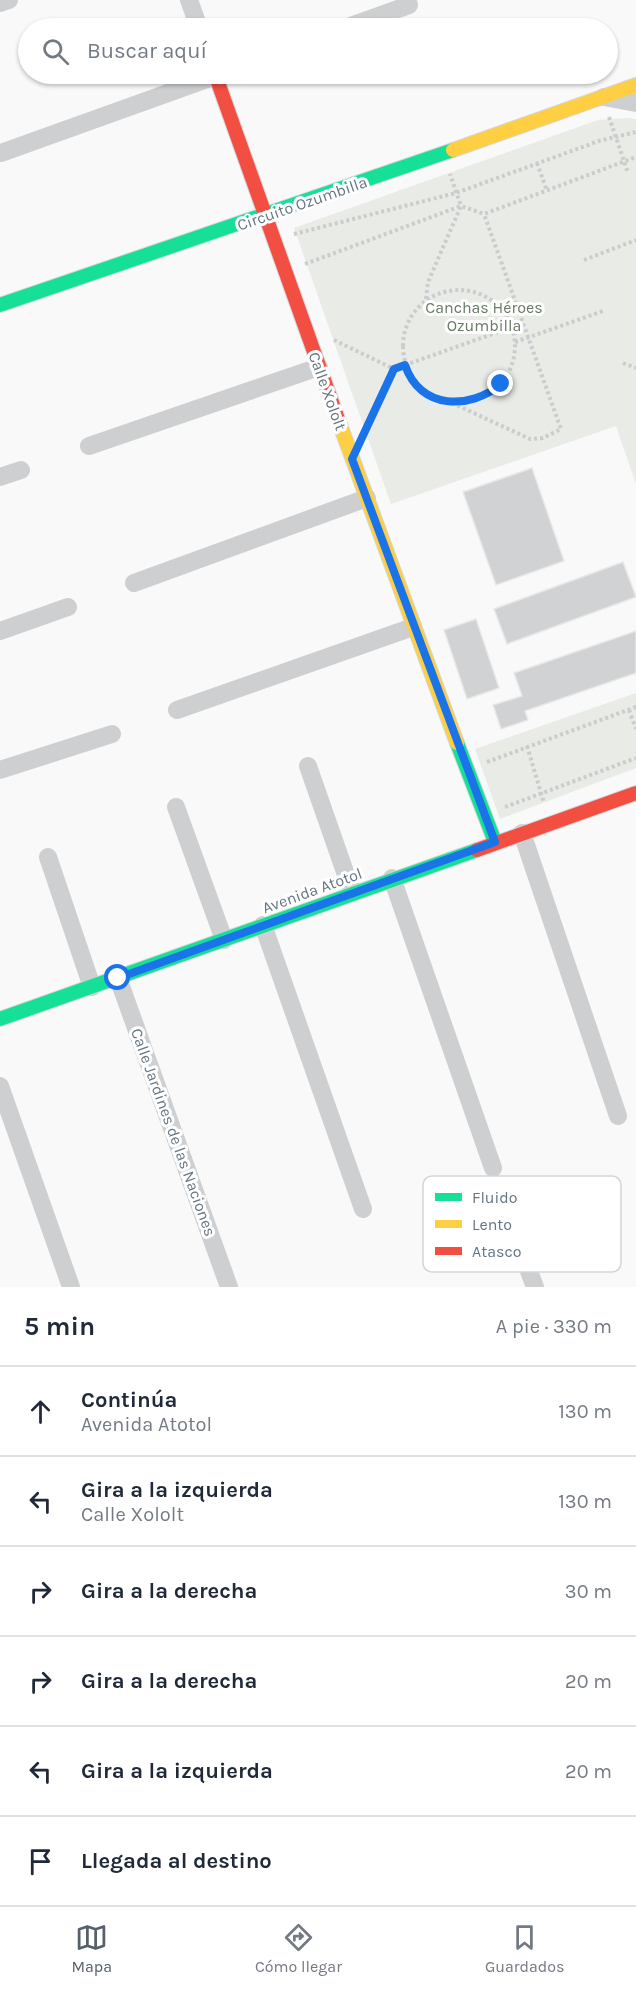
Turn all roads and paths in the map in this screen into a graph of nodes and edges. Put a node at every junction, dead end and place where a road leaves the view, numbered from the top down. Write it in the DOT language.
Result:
graph roads {
  1 [pos="9,0"];
  2 [pos="189,0"];
  3 [pos="0,3"];
  4 [pos="409,5"];
  5 [pos="195,18"];
  6 [pos="373,18"];
  7 [pos="190,84"];
  8 [pos="220,84"];
  9 [pos="636,85"];
  10 [pos="603,97"];
  11 [pos="636,103"];
  12 [pos="636,132"];
  13 [pos="616,136"];
  14 [pos="1,153"];
  15 [pos="443,153"];
  16 [pos="636,158"];
  17 [pos="624,162"];
  18 [pos="537,164"];
  19 [pos="628,173"];
  20 [pos="547,191"];
  21 [pos="456,193"];
  22 [pos="461,206"];
  23 [pos="484,214"];
  24 [pos="265,216"];
  25 [pos="273,239"];
  26 [pos="636,240"];
  27 [pos="584,260"];
  28 [pos="285,271"];
  29 [pos="426,300"];
  30 [pos="0,305"];
  31 [pos="603,311"];
  32 [pos="304,326"];
  33 [pos="512,327"];
  34 [pos="528,338"];
  35 [pos="515,342"];
  36 [pos="623,363"];
  37 [pos="405,365"];
  38 [pos="319,367"];
  39 [pos="636,368"];
  40 [pos="394,369"];
  41 [pos="451,402"];
  42 [pos="89,446"];
  43 [pos="352,459"];
  44 [pos="21,470"];
  45 [pos="0,477"];
  46 [pos="367,498"];
  47 [pos="134,583"];
  48 [pos="68,607"];
  49 [pos="413,627"];
  50 [pos="0,631"];
  51 [pos="636,707"];
  52 [pos="629,710"];
  53 [pos="177,711"];
  54 [pos="636,729"];
  55 [pos="112,734"];
  56 [pos="527,746"];
  57 [pos="636,758"];
  58 [pos="308,766"];
  59 [pos="0,770"];
  60 [pos="467,770"];
  61 [pos="541,793"];
  62 [pos="636,793"];
  63 [pos="176,807"];
  64 [pos="484,815"];
  65 [pos="551,822"];
  66 [pos="522,833"];
  67 [pos="495,842"];
  68 [pos="48,857"];
  69 [pos="392,878"];
  70 [pos="352,892"];
  71 [pos="263,925"];
  72 [pos="224,940"];
  73 [pos="118,978"];
  74 [pos="92,987"];
  75 [pos="0,1019"];
  76 [pos="0,1086"];
  77 [pos="618,1116"];
  78 [pos="493,1168"];
  79 [pos="363,1209"];
  80 [pos="529,1272"];
  81 [pos="71,1287"];
  82 [pos="230,1287"];
  83 [pos="535,1287"];
  1 -- 3 [label="street"];
  2 -- 5 [label="street"];
  4 -- 6 [label="street"];
  7 -- 14 [label="street"];
  8 -- 24 [label="street, Calle Xololt"];
  9 -- 10 [label="street, Circuito Ozumbilla"];
  10 -- 11 [label="street, Circuito Ozumbilla"];
  10 -- 13 [label="path"];
  10 -- 15 [label="street, Circuito Ozumbilla"];
  12 -- 13 [label="path"];
  13 -- 17 [label="path"];
  13 -- 18 [label="path"];
  15 -- 21 [label="path"];
  15 -- 24 [label="street, Circuito Ozumbilla"];
  16 -- 17 [label="path"];
  17 -- 19 [label="path"];
  17 -- 20 [label="path"];
  18 -- 20 [label="path"];
  18 -- 21 [label="path"];
  20 -- 23 [label="path"];
  21 -- 22 [label="path"];
  21 -- 25 [label="path"];
  22 -- 23 [label="path"];
  22 -- 28 [label="path"];
  22 -- 29 [label="path"];
  23 -- 34 [label="path"];
  24 -- 25 [label="street, Calle Xololt"];
  24 -- 30 [label="street, Circuito Ozumbilla"];
  25 -- 28 [label="street, Calle Xololt"];
  26 -- 27 [label="path"];
  28 -- 32 [label="street, Calle Xololt"];
  29 -- 33 [label="path"];
  29 -- 37 [label="path"];
  31 -- 34 [label="path"];
  32 -- 38 [label="street, Calle Xololt"];
  32 -- 40 [label="path"];
  33 -- 35 [label="path"];
  33 -- 37 [label="path"];
  34 -- 35 [label="path"];
  34 -- 41 [label="path"];
  35 -- 41 [label="path"];
  36 -- 39 [label="path"];
  37 -- 40 [label="path"];
  37 -- 41 [label="path"];
  38 -- 42 [label="street"];
  38 -- 43 [label="street, Calle Xololt"];
  40 -- 43 [label="path"];
  43 -- 46 [label="street, Calle Xololt"];
  44 -- 45 [label="street"];
  46 -- 47 [label="street"];
  46 -- 49 [label="street, Calle Xololt"];
  48 -- 50 [label="street"];
  49 -- 53 [label="street"];
  49 -- 60 [label="street, Calle Xololt"];
  51 -- 52 [label="path"];
  52 -- 54 [label="path"];
  52 -- 56 [label="path"];
  55 -- 59 [label="street"];
  56 -- 60 [label="path"];
  56 -- 61 [label="path"];
  57 -- 61 [label="path"];
  58 -- 70 [label="street"];
  60 -- 64 [label="street, Calle Xololt"];
  61 -- 64 [label="path"];
  61 -- 65 [label="path"];
  62 -- 65 [label="street, Avenida Atotol"];
  63 -- 72 [label="street"];
  64 -- 67 [label="street, Calle Xololt"];
  65 -- 66 [label="street, Avenida Atotol"];
  66 -- 67 [label="street, Avenida Atotol"];
  66 -- 77 [label="street"];
  67 -- 69 [label="street, Avenida Atotol"];
  68 -- 74 [label="street"];
  69 -- 70 [label="street, Avenida Atotol"];
  69 -- 78 [label="street"];
  70 -- 71 [label="street, Avenida Atotol"];
  71 -- 72 [label="street, Avenida Atotol"];
  71 -- 79 [label="street"];
  72 -- 73 [label="street, Avenida Atotol"];
  73 -- 74 [label="street, Avenida Atotol"];
  73 -- 82 [label="street, Calle Jardines de las Naciones"];
  74 -- 75 [label="street, Avenida Atotol"];
  76 -- 81 [label="street"];
  80 -- 83 [label="street"];
}
